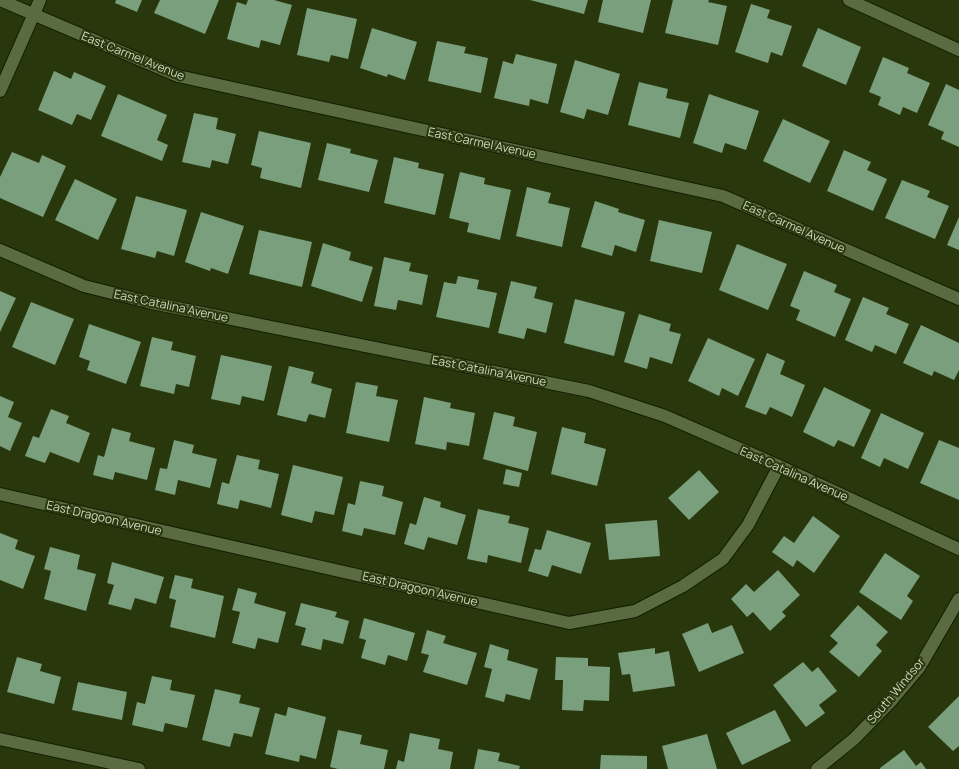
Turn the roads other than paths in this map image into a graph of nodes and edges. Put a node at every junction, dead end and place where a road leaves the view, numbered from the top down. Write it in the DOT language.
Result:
graph roads {
  1 [pos="0,0"];
  2 [pos="40,0"];
  3 [pos="849,0"];
  4 [pos="34,15"];
  5 [pos="959,50"];
  6 [pos="0,91"];
  7 [pos="0,250"];
  8 [pos="959,299"];
  9 [pos="779,466"];
  10 [pos="0,494"];
  11 [pos="959,549"];
  12 [pos="959,599"];
  13 [pos="0,739"];
  14 [pos="139,769"];
  15 [pos="817,769"];
  1 -- 4 [label="street, East Carmel Avenue"];
  2 -- 4 [label="street"];
  3 -- 5 [label="street"];
  4 -- 6 [label="street"];
  4 -- 8 [label="street, East Carmel Avenue"];
  7 -- 9 [label="street, East Catalina Avenue"];
  9 -- 10 [label="street, East Dragoon Avenue"];
  9 -- 11 [label="street, East Catalina Avenue"];
  12 -- 15 [label="street, South Windsor"];
  13 -- 14 [label="street"];
}
